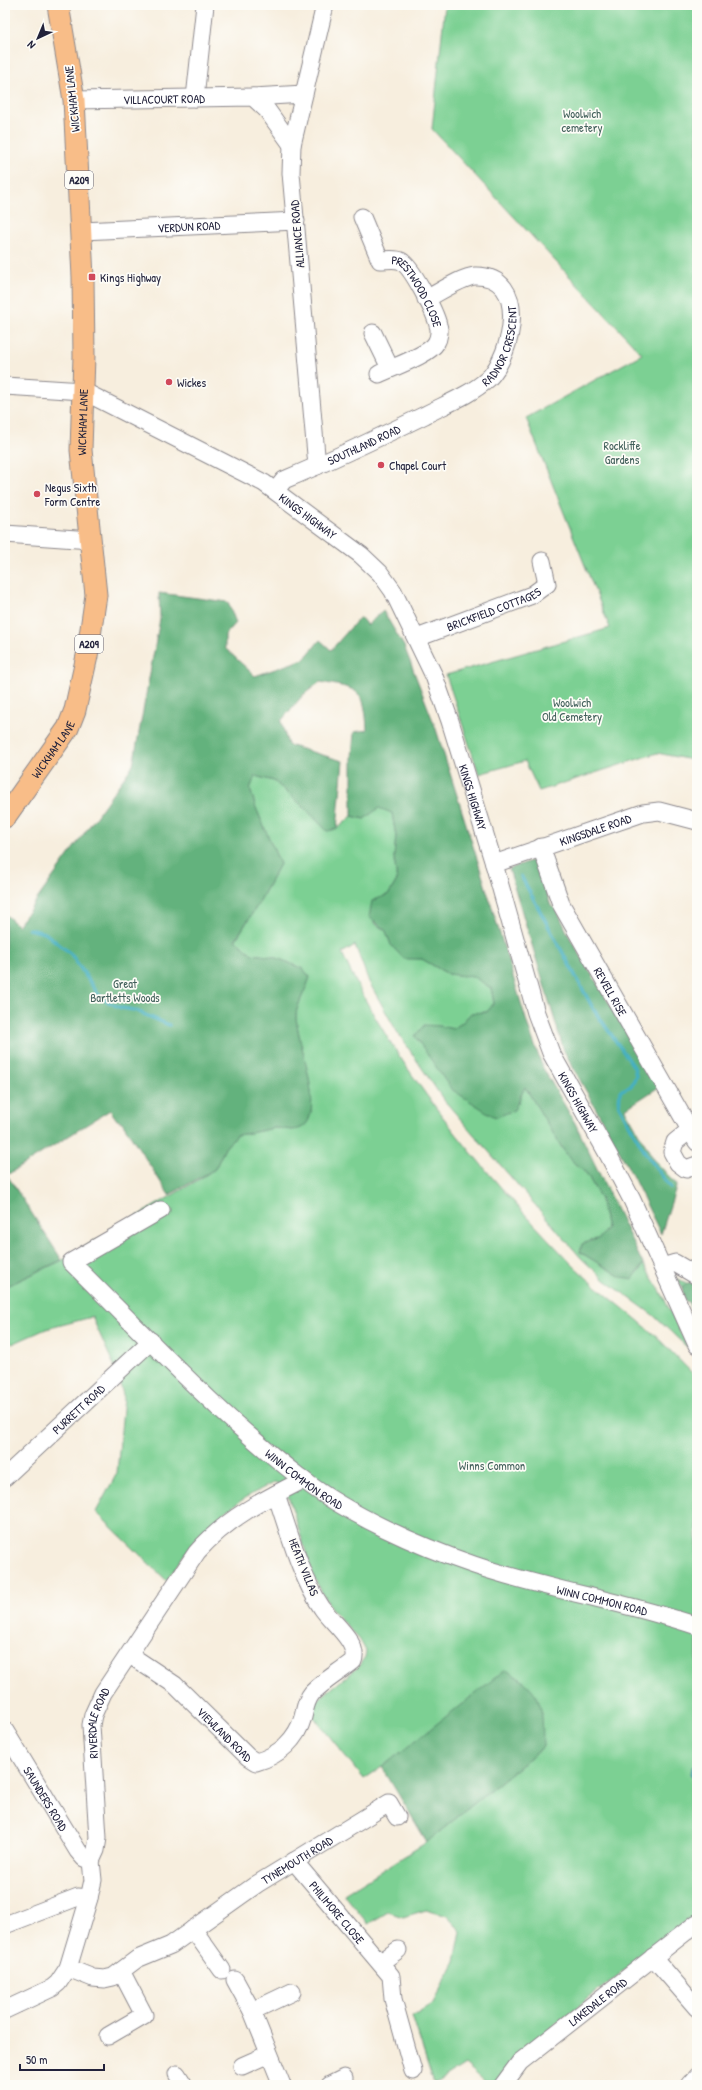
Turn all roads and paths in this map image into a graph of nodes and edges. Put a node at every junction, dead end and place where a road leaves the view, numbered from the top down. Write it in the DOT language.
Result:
graph roads {
  1 [pos="58,5"];
  2 [pos="205,5"];
  3 [pos="325,5"];
  4 [pos="304,94"];
  5 [pos="253,97"];
  6 [pos="195,98"];
  7 [pos="74,100"];
  8 [pos="292,145"];
  9 [pos="362,217"];
  10 [pos="296,221"];
  11 [pos="82,231"];
  12 [pos="426,299"];
  13 [pos="372,333"];
  14 [pos="5,386"];
  15 [pos="83,391"];
  16 [pos="454,401"];
  17 [pos="317,466"];
  18 [pos="276,490"];
  19 [pos="5,534"];
  20 [pos="91,540"];
  21 [pos="542,561"];
  22 [pos="417,638"];
  23 [pos="5,818"];
  24 [pos="697,821"];
  25 [pos="541,847"];
  26 [pos="494,864"];
  27 [pos="694,1136"];
  28 [pos="697,1165"];
  29 [pos="162,1210"];
  30 [pos="662,1267"];
  31 [pos="697,1276"];
  32 [pos="151,1341"];
  33 [pos="697,1345"];
  34 [pos="5,1477"];
  35 [pos="303,1480"];
  36 [pos="276,1494"];
  37 [pos="697,1626"];
  38 [pos="356,1654"];
  39 [pos="130,1655"];
  40 [pos="5,1731"];
  41 [pos="397,1818"];
  42 [pos="91,1861"];
  43 [pos="294,1861"];
  44 [pos="89,1898"];
  45 [pos="697,1923"];
  46 [pos="5,1925"];
  47 [pos="193,1930"];
  48 [pos="398,1950"];
  49 [pos="653,1957"];
  50 [pos="381,1962"];
  51 [pos="68,1968"];
  52 [pos="222,1970"];
  53 [pos="121,1972"];
  54 [pos="235,1980"];
  55 [pos="292,1992"];
  56 [pos="697,2008"];
  57 [pos="5,2010"];
  58 [pos="252,2011"];
  59 [pos="108,2036"];
  60 [pos="269,2054"];
  61 [pos="242,2066"];
  62 [pos="413,2071"];
  63 [pos="697,2076"];
  64 [pos="282,2085"];
  65 [pos="503,2085"];
  66 [pos="689,2085"];
  1 -- 7 [label="main road, WICKHAM LANE / A209"];
  2 -- 6 [label="street"];
  3 -- 4 [label="street, ALLIANCE ROAD"];
  4 -- 5 [label="street, VILLACOURT ROAD"];
  4 -- 8 [label="street, ALLIANCE ROAD"];
  5 -- 6 [label="street, VILLACOURT ROAD"];
  5 -- 8 [label="street"];
  6 -- 7 [label="street, VILLACOURT ROAD"];
  7 -- 11 [label="main road, WICKHAM LANE / A209"];
  8 -- 10 [label="street, ALLIANCE ROAD"];
  9 -- 12 [label="street, PRESTWOOD CLOSE"];
  10 -- 11 [label="street, VERDUN ROAD"];
  10 -- 17 [label="street, ALLIANCE ROAD"];
  11 -- 15 [label="main road, WICKHAM LANE / A209"];
  12 -- 13 [label="street, PRESTWOOD CLOSE"];
  12 -- 16 [label="street, RADNOR CRESCENT"];
  14 -- 15 [label="street"];
  15 -- 18 [label="street, KINGS HIGHWAY"];
  15 -- 20 [label="main road, WICKHAM LANE / A209"];
  16 -- 17 [label="street, SOUTHLAND ROAD"];
  17 -- 18 [label="street, SOUTHLAND ROAD"];
  18 -- 22 [label="street, KINGS HIGHWAY"];
  19 -- 20 [label="street"];
  20 -- 23 [label="main road, WICKHAM LANE / A209"];
  21 -- 22 [label="street, BRICKFIELD COTTAGES"];
  22 -- 26 [label="street, KINGS HIGHWAY"];
  24 -- 25 [label="street, KINGSDALE ROAD"];
  25 -- 26 [label="street, KINGSDALE ROAD"];
  25 -- 27 [label="street, REVELL RISE"];
  26 -- 30 [label="street, KINGS HIGHWAY"];
  27 -- 28 [label="street, REVELL RISE"];
  29 -- 32 [label="street, WINN COMMON ROAD"];
  30 -- 31 [label="street"];
  30 -- 33 [label="street, KINGS HIGHWAY"];
  32 -- 34 [label="street, PURRETT ROAD"];
  32 -- 35 [label="street, WINN COMMON ROAD"];
  35 -- 36 [label="street, RIVERDALE ROAD"];
  35 -- 37 [label="street, WINN COMMON ROAD"];
  36 -- 38 [label="street, HEATH VILLAS"];
  36 -- 39 [label="street, RIVERDALE ROAD"];
  38 -- 39 [label="street, VIEWLAND ROAD"];
  39 -- 42 [label="street, RIVERDALE ROAD"];
  40 -- 42 [label="street, SAUNDERS ROAD"];
  41 -- 43 [label="street, TYNEMOUTH ROAD"];
  42 -- 44 [label="street, RIVERDALE ROAD"];
  43 -- 47 [label="street, TYNEMOUTH ROAD"];
  43 -- 50 [label="street, PHILIMORE CLOSE"];
  44 -- 46 [label="street"];
  44 -- 51 [label="street, RIVERDALE ROAD"];
  45 -- 49 [label="street, LAKEDALE ROAD"];
  47 -- 52 [label="street"];
  47 -- 53 [label="street, TYNEMOUTH ROAD"];
  48 -- 50 [label="street"];
  49 -- 56 [label="street"];
  49 -- 65 [label="street, LAKEDALE ROAD"];
  50 -- 62 [label="street, PHILIMORE CLOSE"];
  51 -- 53 [label="street, TYNEMOUTH ROAD"];
  51 -- 57 [label="street, RIVERDALE ROAD"];
  53 -- 59 [label="street"];
  54 -- 58 [label="street"];
  55 -- 58 [label="street"];
  58 -- 60 [label="street"];
  60 -- 61 [label="street"];
  60 -- 64 [label="street"];
  63 -- 66 [label="street"];
}
